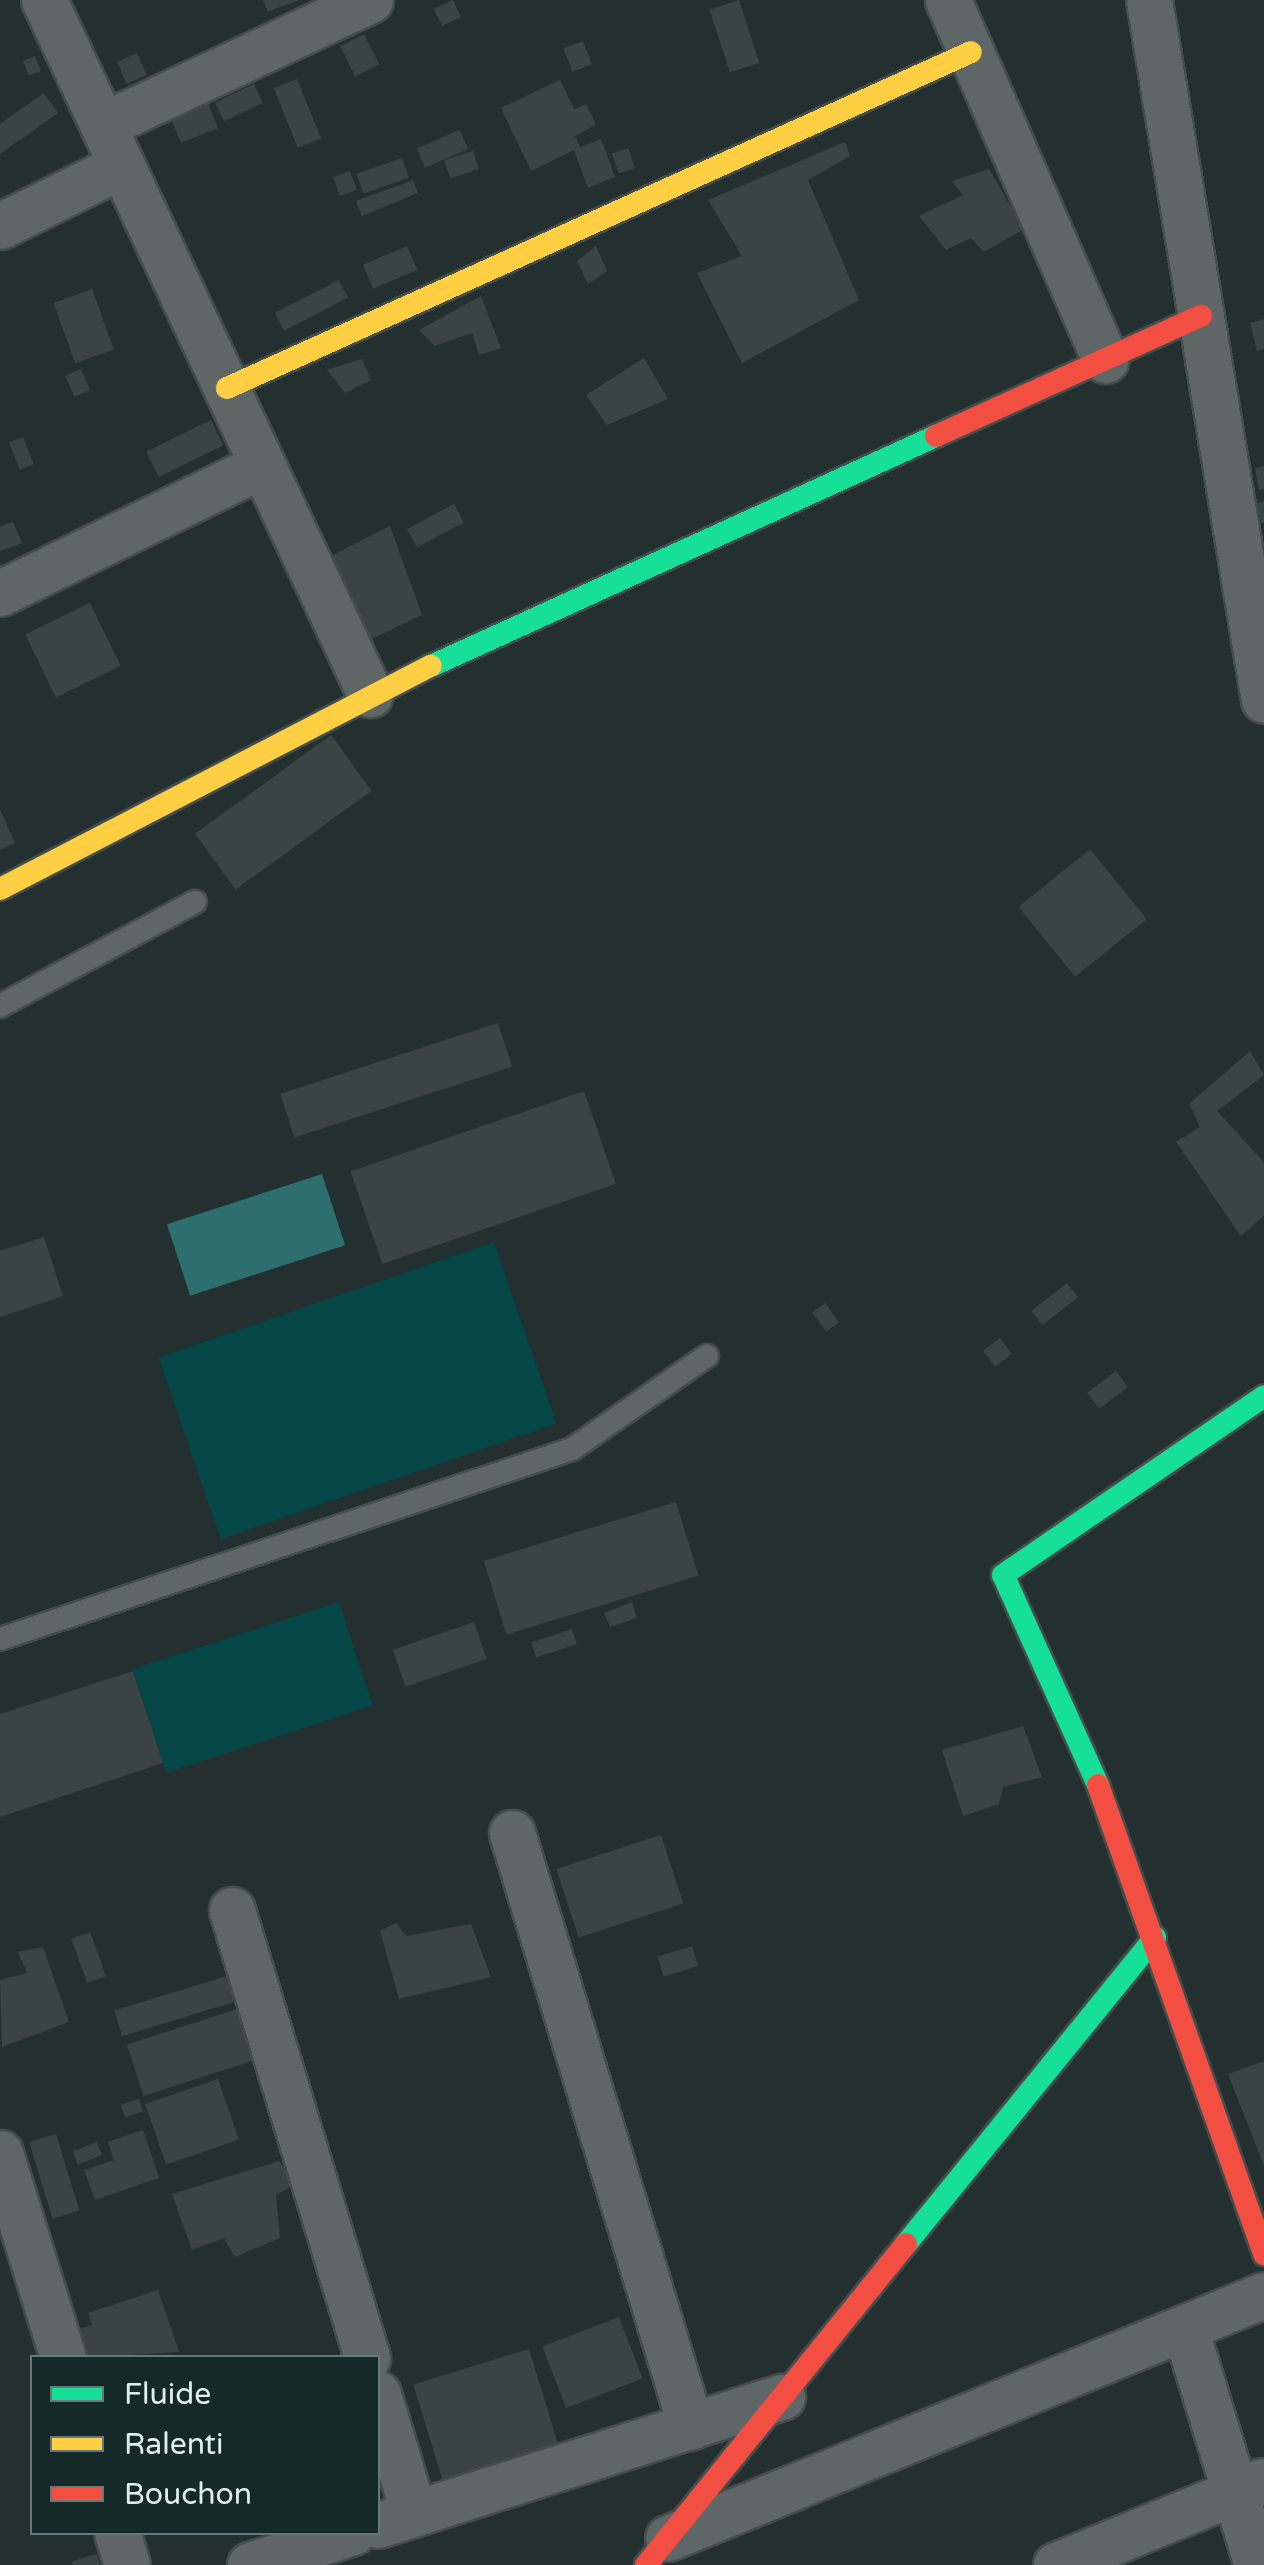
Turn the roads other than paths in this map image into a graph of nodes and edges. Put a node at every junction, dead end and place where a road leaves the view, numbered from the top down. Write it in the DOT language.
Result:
graph roads {
  1 [pos="44,0"];
  2 [pos="370,0"];
  3 [pos="948,0"];
  4 [pos="1149,0"];
  5 [pos="971,52"];
  6 [pos="104,124"];
  7 [pos="122,164"];
  8 [pos="0,226"];
  9 [pos="1200,316"];
  10 [pos="1106,360"];
  11 [pos="227,388"];
  12 [pos="263,465"];
  13 [pos="0,592"];
  14 [pos="370,694"];
  15 [pos="1264,700"];
  16 [pos="0,889"];
  17 [pos="195,902"];
  18 [pos="0,1006"];
  19 [pos="707,1356"];
  20 [pos="1264,1396"];
  21 [pos="0,1639"];
  22 [pos="512,1833"];
  23 [pos="232,1910"];
  24 [pos="1155,1938"];
  25 [pos="0,2152"];
  26 [pos="1264,2254"];
  27 [pos="1264,2295"];
  28 [pos="1185,2328"];
  29 [pos="62,2355"];
  30 [pos="365,2355"];
  31 [pos="782,2398"];
  32 [pos="380,2408"];
  33 [pos="692,2427"];
  34 [pos="1250,2487"];
  35 [pos="396,2519"];
  36 [pos="118,2535"];
  37 [pos="345,2535"];
  38 [pos="657,2551"];
  39 [pos="127,2565"];
  40 [pos="250,2565"];
  41 [pos="1056,2565"];
  42 [pos="1257,2565"];
  1 -- 6 [label="street"];
  2 -- 6 [label="street"];
  3 -- 5 [label="street"];
  4 -- 9 [label="street"];
  5 -- 10 [label="street"];
  5 -- 11 [label="street"];
  6 -- 7 [label="street"];
  7 -- 8 [label="street"];
  7 -- 11 [label="street"];
  9 -- 10 [label="street"];
  9 -- 15 [label="street"];
  10 -- 14 [label="street"];
  11 -- 12 [label="street"];
  12 -- 13 [label="street"];
  12 -- 14 [label="street"];
  14 -- 16 [label="street"];
  17 -- 18 [label="lane"];
  19 -- 21 [label="lane"];
  20 -- 24 [label="street"];
  22 -- 33 [label="street"];
  23 -- 30 [label="street"];
  24 -- 26 [label="street"];
  24 -- 31 [label="street"];
  25 -- 29 [label="street"];
  27 -- 28 [label="street"];
  28 -- 34 [label="street"];
  28 -- 38 [label="street"];
  31 -- 33 [label="street"];
  31 -- 38 [label="street"];
  32 -- 35 [label="street"];
  33 -- 35 [label="street"];
  34 -- 41 [label="street"];
  34 -- 42 [label="street"];
  36 -- 39 [label="street"];
  37 -- 40 [label="street"];
}
